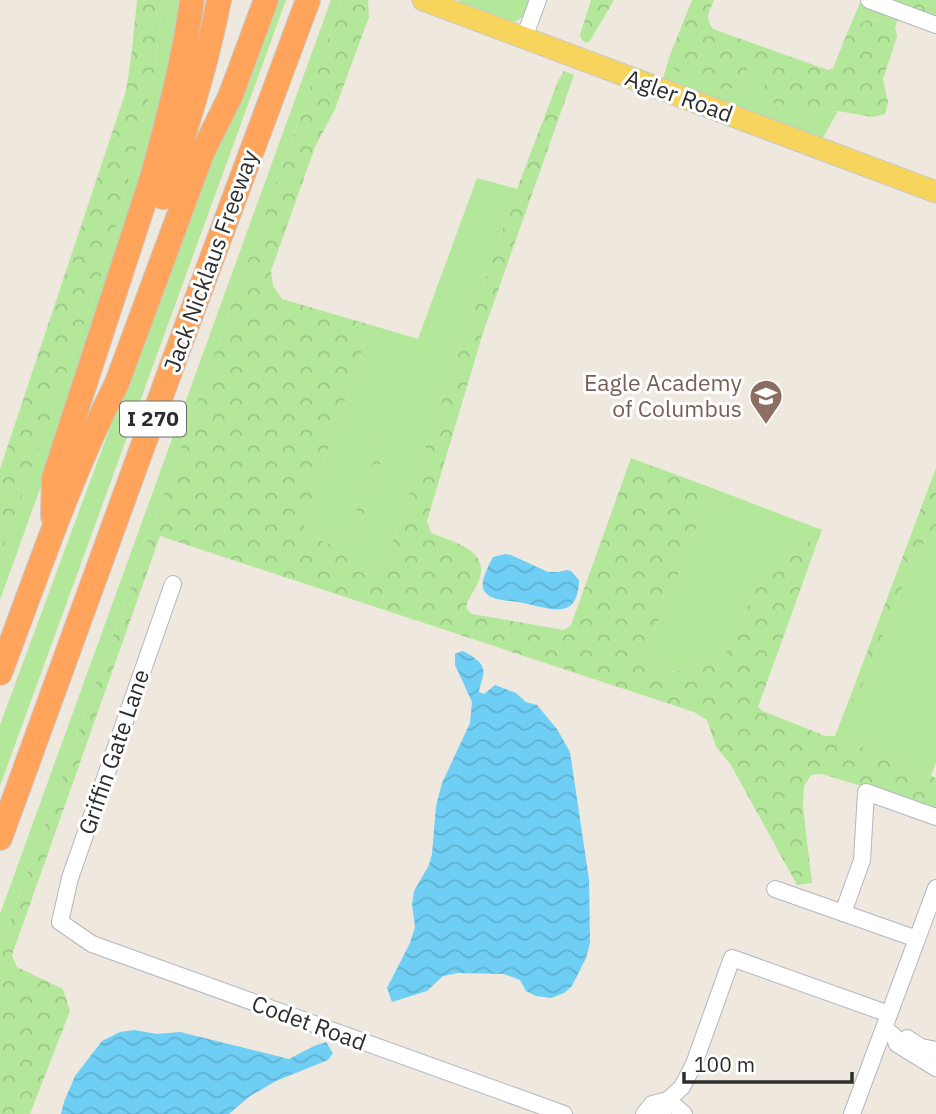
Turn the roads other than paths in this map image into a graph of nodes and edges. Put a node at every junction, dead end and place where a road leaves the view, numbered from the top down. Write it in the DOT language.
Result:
graph roads {
  1 [pos="192,0"];
  2 [pos="219,0"];
  3 [pos="250,0"];
  4 [pos="266,0"];
  5 [pos="308,0"];
  6 [pos="423,0"];
  7 [pos="538,0"];
  8 [pos="869,0"];
  9 [pos="936,25"];
  10 [pos="524,38"];
  11 [pos="202,153"];
  12 [pos="936,192"];
  13 [pos="99,418"];
  14 [pos="52,534"];
  15 [pos="173,584"];
  16 [pos="0,673"];
  17 [pos="936,817"];
  18 [pos="0,838"];
  19 [pos="936,888"];
  20 [pos="775,889"];
  21 [pos="843,913"];
  22 [pos="60,922"];
  23 [pos="917,939"];
  24 [pos="889,1026"];
  25 [pos="936,1050"];
  26 [pos="936,1068"];
  27 [pos="665,1107"];
  28 [pos="564,1114"];
  29 [pos="644,1114"];
  30 [pos="684,1114"];
  31 [pos="852,1114"];
  1 -- 14 [label="highway"];
  2 -- 13 [label="highway"];
  3 -- 11 [label="highway"];
  4 -- 11 [label="highway, Jack Nicklaus Freeway / I 270"];
  5 -- 18 [label="highway, Jack Nicklaus Freeway / I 270"];
  6 -- 10 [label="main road, Agler Road"];
  7 -- 10 [label="street"];
  8 -- 9 [label="street"];
  10 -- 12 [label="main road, Agler Road"];
  11 -- 13 [label="highway, Jack Nicklaus Freeway / I 270"];
  13 -- 14 [label="highway, Jack Nicklaus Freeway / I 270"];
  14 -- 16 [label="highway, Jack Nicklaus Freeway / I 270"];
  15 -- 22 [label="street, Griffin Gate Lane"];
  17 -- 21 [label="street"];
  19 -- 23 [label="street"];
  20 -- 21 [label="street"];
  21 -- 23 [label="street"];
  22 -- 28 [label="street, Codet Road"];
  23 -- 24 [label="street"];
  24 -- 25 [label="street"];
  24 -- 26 [label="street"];
  24 -- 27 [label="street"];
  24 -- 31 [label="street"];
  27 -- 29 [label="street"];
  27 -- 30 [label="street"];
}
